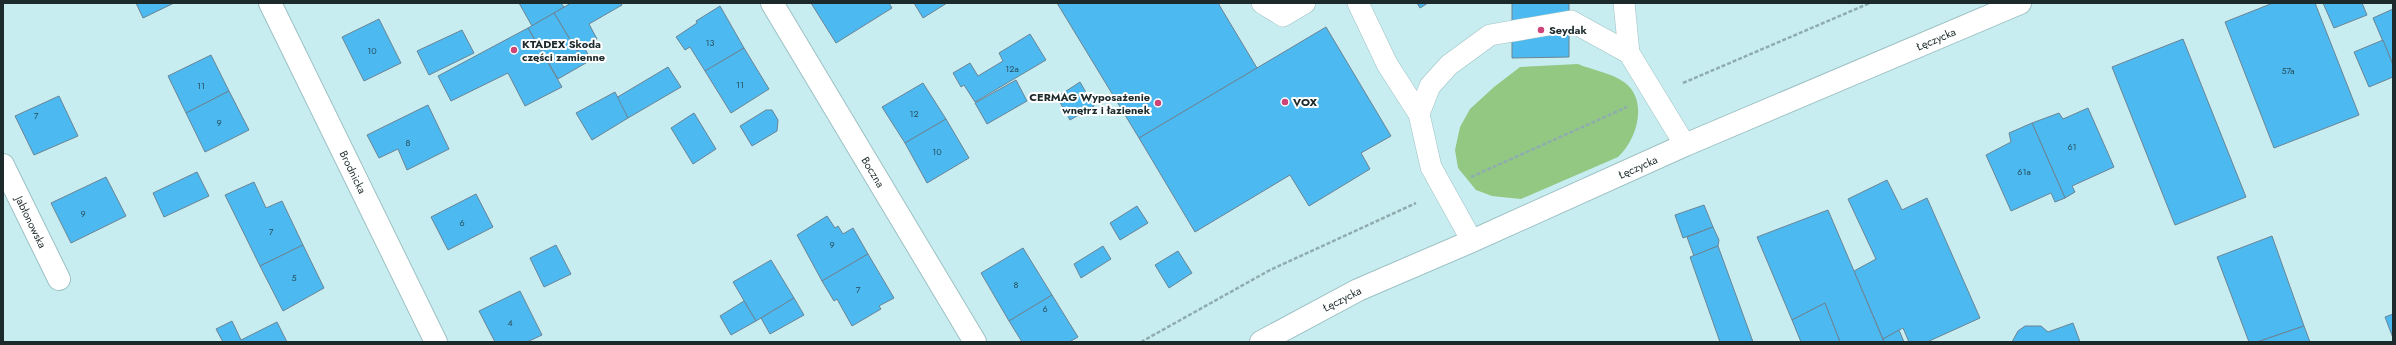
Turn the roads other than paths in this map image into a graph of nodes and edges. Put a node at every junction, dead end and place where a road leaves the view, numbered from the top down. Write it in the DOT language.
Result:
graph roads {
  1 [pos="270,3"];
  2 [pos="772,3"];
  3 [pos="1262,3"];
  4 [pos="1305,3"];
  5 [pos="1358,3"];
  6 [pos="1624,3"];
  7 [pos="2020,3"];
  8 [pos="1629,53"];
  9 [pos="1419,114"];
  10 [pos="1686,145"];
  11 [pos="3,165"];
  12 [pos="1472,241"];
  13 [pos="59,279"];
  14 [pos="436,342"];
  15 [pos="975,342"];
  16 [pos="1261,342"];
  1 -- 14 [label="street, Brodnicka"];
  2 -- 15 [label="street, Boczna"];
  3 -- 4 [label="lane"];
  5 -- 9 [label="lane"];
  6 -- 8 [label="lane"];
  7 -- 10 [label="street, Łęczycka"];
  8 -- 9 [label="lane"];
  8 -- 10 [label="lane"];
  9 -- 12 [label="lane"];
  10 -- 12 [label="street, Łęczycka"];
  11 -- 13 [label="street, Jabłonowska"];
  12 -- 16 [label="street, Łęczycka"];
}
